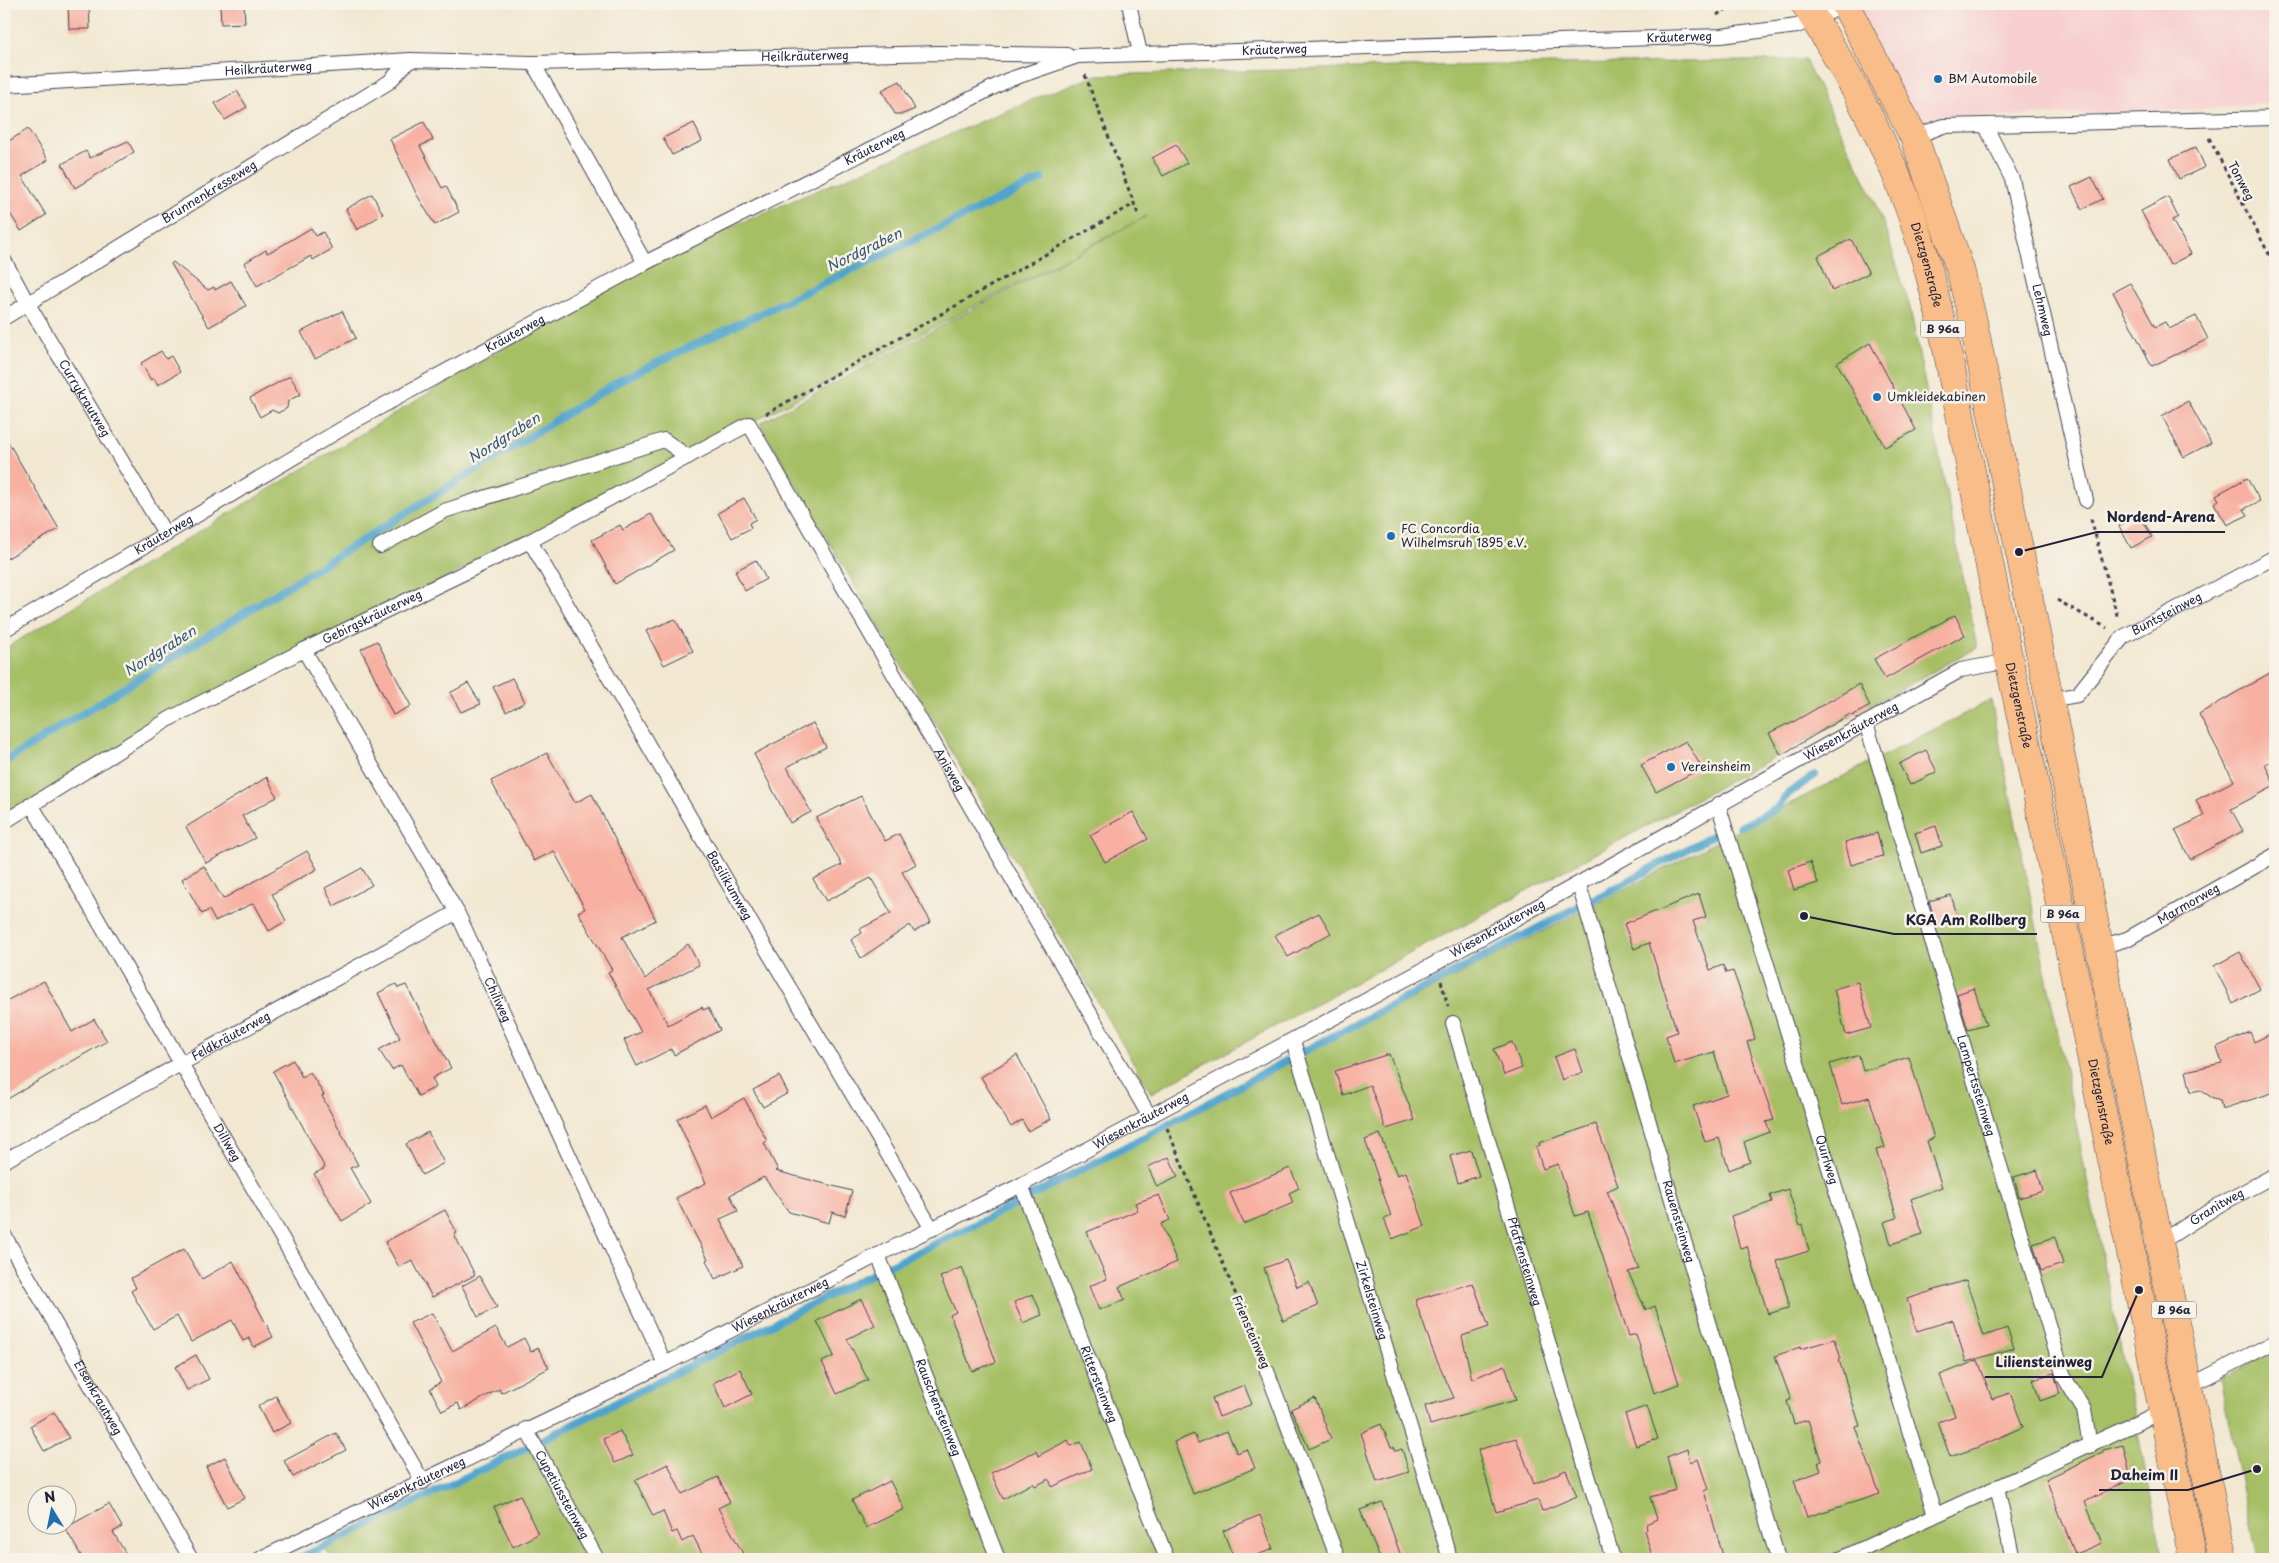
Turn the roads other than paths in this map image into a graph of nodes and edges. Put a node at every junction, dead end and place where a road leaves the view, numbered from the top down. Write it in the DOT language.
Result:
graph roads {
  1 [pos="1129,4"];
  2 [pos="1845,4"];
  3 [pos="1809,11"];
  4 [pos="1140,53"];
  5 [pos="1078,56"];
  6 [pos="410,60"];
  7 [pos="533,63"];
  8 [pos="4,85"];
  9 [pos="2275,118"];
  10 [pos="1985,125"];
  11 [pos="1914,137"];
  12 [pos="4,260"];
  13 [pos="645,263"];
  14 [pos="28,304"];
  15 [pos="4,318"];
  16 [pos="749,424"];
  17 [pos="688,456"];
  18 [pos="2086,500"];
  19 [pos="166,535"];
  20 [pos="530,541"];
  21 [pos="380,546"];
  22 [pos="2275,557"];
  23 [pos="4,630"];
  24 [pos="304,650"];
  25 [pos="2040,654"];
  26 [pos="2009,661"];
  27 [pos="2049,700"];
  28 [pos="1866,723"];
  29 [pos="31,804"];
  30 [pos="1718,804"];
  31 [pos="4,822"];
  32 [pos="2275,855"];
  33 [pos="1579,885"];
  34 [pos="457,912"];
  35 [pos="2100,947"];
  36 [pos="1453,1023"];
  37 [pos="1293,1041"];
  38 [pos="181,1065"];
  39 [pos="1150,1117"];
  40 [pos="4,1161"];
  41 [pos="2275,1175"];
  42 [pos="1021,1184"];
  43 [pos="932,1229"];
  44 [pos="4,1235"];
  45 [pos="2161,1242"];
  46 [pos="882,1264"];
  47 [pos="2275,1342"];
  48 [pos="664,1364"];
  49 [pos="1267,1371"];
  50 [pos="2190,1393"];
  51 [pos="2164,1411"];
  52 [pos="526,1430"];
  53 [pos="2090,1446"];
  54 [pos="423,1482"];
  55 [pos="1997,1487"];
  56 [pos="1935,1515"];
  57 [pos="190,1559"];
  58 [pos="260,1559"];
  59 [pos="597,1559"];
  60 [pos="998,1559"];
  61 [pos="1167,1559"];
  62 [pos="1338,1559"];
  63 [pos="1450,1559"];
  64 [pos="1613,1559"];
  65 [pos="1778,1559"];
  66 [pos="1840,1559"];
  67 [pos="2013,1559"];
  68 [pos="2193,1559"];
  69 [pos="2223,1559"];
  1 -- 4 [label="lane"];
  2 -- 3 [label="lane, Kräuterweg"];
  2 -- 11 [label="main road, B 96a"];
  3 -- 4 [label="lane, Kräuterweg"];
  3 -- 26 [label="main road, Dietzgenstraße / B 96a"];
  4 -- 5 [label="lane, Kräuterweg"];
  5 -- 7 [label="lane, Heilkräuterweg"];
  5 -- 13 [label="lane, Kräuterweg"];
  6 -- 7 [label="lane, Heilkräuterweg"];
  6 -- 8 [label="lane, Heilkräuterweg"];
  6 -- 14 [label="lane, Brunnenkresseweg"];
  7 -- 13 [label="lane"];
  9 -- 10 [label="lane"];
  10 -- 11 [label="lane"];
  10 -- 18 [label="lane, Lehmweg"];
  11 -- 25 [label="main road, B 96a"];
  12 -- 14 [label="lane, Currykrautweg"];
  13 -- 19 [label="lane, Kräuterweg"];
  14 -- 15 [label="lane, Brunnenkresseweg"];
  14 -- 19 [label="lane, Currykrautweg"];
  16 -- 17 [label="lane, Gebirgskräuterweg"];
  16 -- 39 [label="lane, Anisweg"];
  17 -- 20 [label="lane, Gebirgskräuterweg"];
  17 -- 21 [label="lane"];
  19 -- 23 [label="lane, Kräuterweg"];
  20 -- 24 [label="lane, Gebirgskräuterweg"];
  20 -- 43 [label="lane, Basilikumweg"];
  22 -- 27 [label="lane, Buntsteinweg"];
  24 -- 29 [label="lane, Gebirgskräuterweg"];
  24 -- 34 [label="lane, Chiliweg"];
  25 -- 26 [label="main road"];
  25 -- 27 [label="main road, B 96a"];
  26 -- 28 [label="lane, Wiesenkräuterweg"];
  26 -- 51 [label="main road, Dietzgenstraße / B 96a"];
  27 -- 35 [label="main road, B 96a"];
  28 -- 30 [label="lane, Wiesenkräuterweg"];
  28 -- 53 [label="lane, Lampertssteinweg"];
  29 -- 31 [label="lane, Gebirgskräuterweg"];
  29 -- 38 [label="lane, Dillweg"];
  30 -- 33 [label="lane, Wiesenkräuterweg"];
  30 -- 56 [label="lane, Quirlweg"];
  32 -- 35 [label="lane, Marmorweg"];
  33 -- 37 [label="lane, Wiesenkräuterweg"];
  33 -- 65 [label="lane, Rauensteinweg"];
  34 -- 38 [label="lane, Feldkräuterweg"];
  34 -- 48 [label="lane, Chiliweg"];
  35 -- 45 [label="main road, B 96a"];
  36 -- 64 [label="lane, Pfaffensteinweg"];
  37 -- 39 [label="lane, Wiesenkräuterweg"];
  37 -- 63 [label="lane, Zirkelsteinweg"];
  38 -- 40 [label="lane, Feldkräuterweg"];
  38 -- 54 [label="lane, Dillweg"];
  39 -- 42 [label="lane, Wiesenkräuterweg"];
  41 -- 45 [label="lane, Granitweg"];
  42 -- 43 [label="lane, Wiesenkräuterweg"];
  42 -- 61 [label="lane, Rittersteinweg"];
  43 -- 46 [label="lane, Wiesenkräuterweg"];
  44 -- 57 [label="lane, Eisenkrautweg"];
  45 -- 50 [label="main road, B 96a"];
  46 -- 48 [label="lane, Wiesenkräuterweg"];
  46 -- 60 [label="lane, Rauschensteinweg"];
  47 -- 50 [label="lane"];
  48 -- 52 [label="lane, Wiesenkräuterweg"];
  49 -- 62 [label="lane, Friensteinweg"];
  50 -- 51 [label="main road"];
  50 -- 69 [label="main road, B 96a"];
  51 -- 53 [label="lane"];
  51 -- 68 [label="main road, Dietzgenstraße / B 96a"];
  52 -- 54 [label="lane, Wiesenkräuterweg"];
  52 -- 59 [label="lane, Cupetiussteinweg"];
  53 -- 55 [label="lane"];
  54 -- 58 [label="lane, Wiesenkräuterweg"];
  55 -- 56 [label="lane"];
  55 -- 67 [label="lane"];
  56 -- 66 [label="lane"];
}
